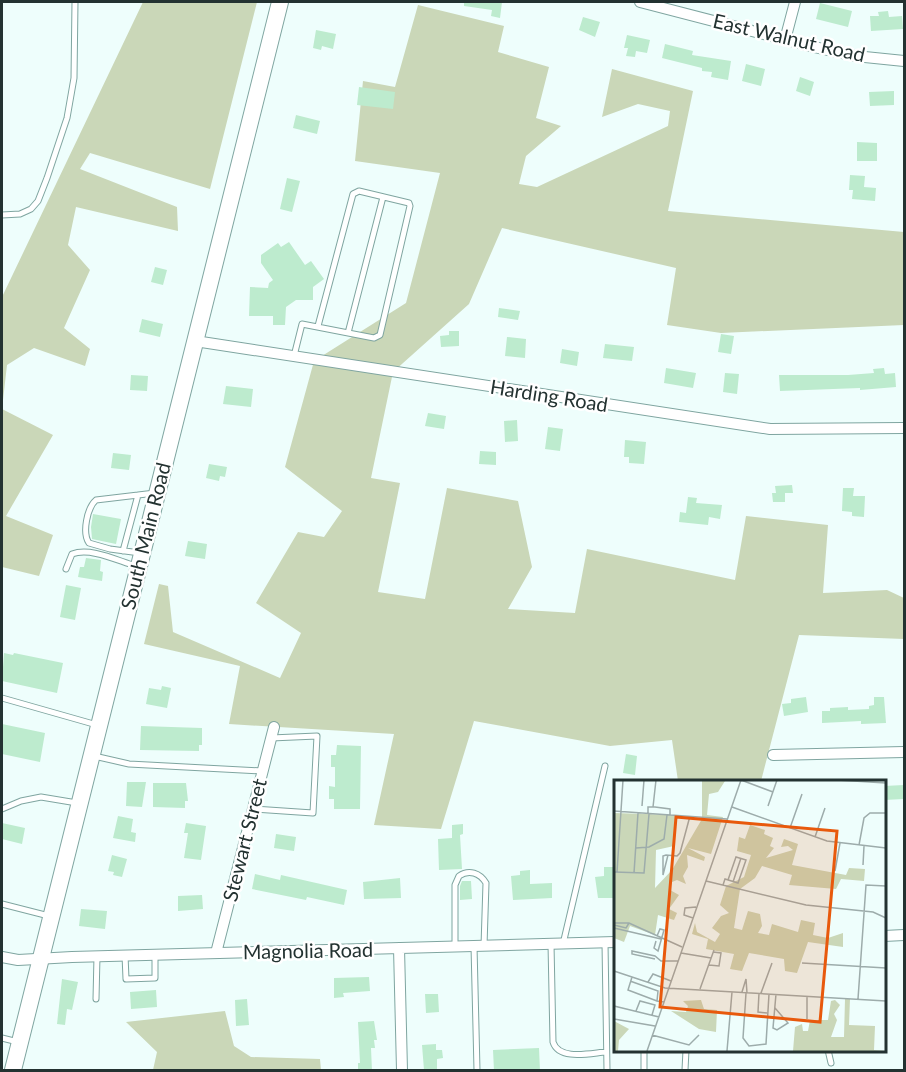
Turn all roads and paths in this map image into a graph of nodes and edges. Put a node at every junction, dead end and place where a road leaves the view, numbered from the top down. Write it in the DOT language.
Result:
graph roads {
  1 [pos="75,2"];
  2 [pos="280,2"];
  3 [pos="641,2"];
  4 [pos="795,2"];
  5 [pos="785,40"];
  6 [pos="904,61"];
  7 [pos="383,197"];
  8 [pos="2,215"];
  9 [pos="318,326"];
  10 [pos="348,333"];
  11 [pos="195,341"];
  12 [pos="294,356"];
  13 [pos="904,428"];
  14 [pos="157,493"];
  15 [pos="138,495"];
  16 [pos="123,551"];
  17 [pos="140,560"];
  18 [pos="66,569"];
  19 [pos="2,698"];
  20 [pos="99,725"];
  21 [pos="272,732"];
  22 [pos="904,752"];
  23 [pos="773,755"];
  24 [pos="91,756"];
  25 [pos="605,766"];
  26 [pos="262,771"];
  27 [pos="79,803"];
  28 [pos="2,809"];
  29 [pos="253,809"];
  30 [pos="2,904"];
  31 [pos="51,916"];
  32 [pos="904,935"];
  33 [pos="885,936"];
  34 [pos="610,942"];
  35 [pos="551,944"];
  36 [pos="563,944"];
  37 [pos="479,946"];
  38 [pos="454,947"];
  39 [pos="399,948"];
  40 [pos="216,953"];
  41 [pos="155,954"];
  42 [pos="125,955"];
  43 [pos="96,956"];
  44 [pos="2,957"];
  45 [pos="40,960"];
  46 [pos="96,999"];
  47 [pos="2,1038"];
  48 [pos="20,1042"];
  49 [pos="644,1051"];
  50 [pos="686,1051"];
  51 [pos="828,1051"];
  52 [pos="606,1052"];
  53 [pos="831,1063"];
  54 [pos="13,1071"];
  55 [pos="402,1071"];
  56 [pos="477,1071"];
  57 [pos="607,1071"];
  58 [pos="644,1071"];
  59 [pos="685,1071"];
  1 -- 8 [label="lane"];
  2 -- 11 [label="main road, South Main Road"];
  3 -- 5 [label="street, East Walnut Road"];
  4 -- 5 [label="street"];
  5 -- 6 [label="street, East Walnut Road"];
  7 -- 9 [label="lane"];
  7 -- 10 [label="lane"];
  7 -- 10 [label="lane"];
  9 -- 10 [label="lane"];
  9 -- 12 [label="lane"];
  11 -- 12 [label="street, Harding Road"];
  11 -- 14 [label="main road, South Main Road"];
  12 -- 13 [label="street, Harding Road"];
  14 -- 15 [label="lane"];
  14 -- 17 [label="main road, South Main Road"];
  15 -- 16 [label="lane"];
  15 -- 16 [label="lane"];
  16 -- 17 [label="lane"];
  17 -- 18 [label="lane"];
  17 -- 20 [label="main road, South Main Road"];
  19 -- 20 [label="lane"];
  20 -- 24 [label="main road, South Main Road"];
  21 -- 26 [label="street, Stewart Street"];
  21 -- 29 [label="lane"];
  22 -- 23 [label="street"];
  24 -- 26 [label="lane"];
  24 -- 27 [label="main road, South Main Road"];
  25 -- 36 [label="lane"];
  26 -- 29 [label="street, Stewart Street"];
  27 -- 28 [label="lane"];
  27 -- 31 [label="main road, South Main Road"];
  29 -- 40 [label="street, Stewart Street"];
  30 -- 31 [label="lane"];
  31 -- 45 [label="main road, South Main Road"];
  32 -- 33 [label="street"];
  34 -- 36 [label="street, Magnolia Road"];
  34 -- 52 [label="lane"];
  35 -- 36 [label="street, Magnolia Road"];
  35 -- 37 [label="street, Magnolia Road"];
  35 -- 52 [label="lane"];
  37 -- 38 [label="street, Magnolia Road"];
  37 -- 38 [label="lane"];
  37 -- 56 [label="lane"];
  38 -- 39 [label="street, Magnolia Road"];
  39 -- 40 [label="street, Magnolia Road"];
  39 -- 55 [label="street"];
  40 -- 41 [label="street, Magnolia Road"];
  41 -- 42 [label="street, Magnolia Road"];
  41 -- 42 [label="lane"];
  42 -- 43 [label="street, Magnolia Road"];
  43 -- 45 [label="street, Magnolia Road"];
  43 -- 46 [label="lane"];
  44 -- 45 [label="street, Magnolia Road"];
  45 -- 48 [label="main road, South Main Road"];
  47 -- 48 [label="lane"];
  48 -- 54 [label="main road, South Main Road"];
  49 -- 58 [label="lane"];
  50 -- 59 [label="lane"];
  51 -- 53 [label="lane"];
  52 -- 57 [label="lane"];
}
